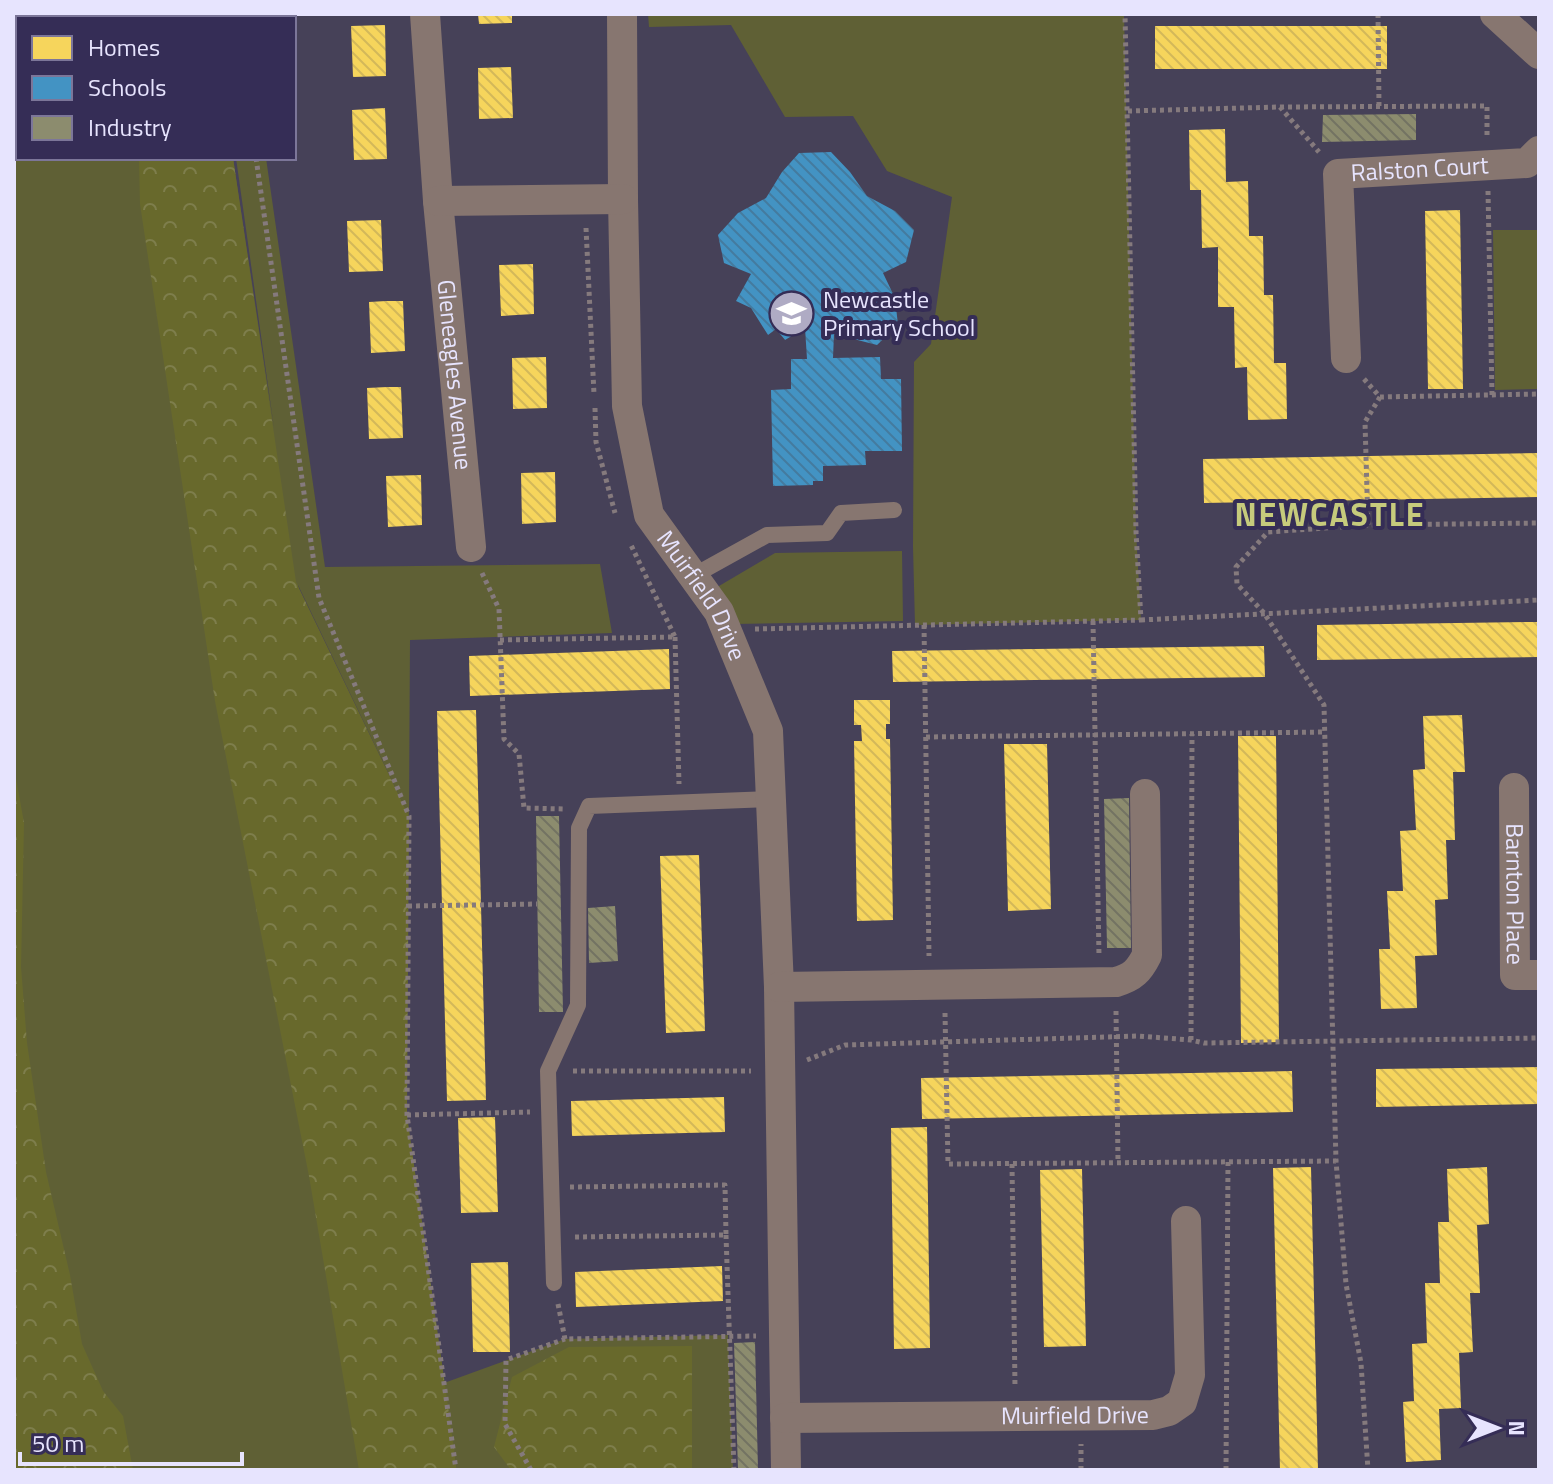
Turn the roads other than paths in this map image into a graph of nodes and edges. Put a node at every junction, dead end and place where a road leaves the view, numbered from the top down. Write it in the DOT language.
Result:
graph roads {
  1 [pos="425,14"];
  2 [pos="622,14"];
  3 [pos="1495,14"];
  4 [pos="1539,54"];
  5 [pos="1539,151"];
  6 [pos="623,199"];
  7 [pos="438,201"];
  8 [pos="1346,358"];
  9 [pos="894,510"];
  10 [pos="471,547"];
  11 [pos="693,576"];
  12 [pos="1514,788"];
  13 [pos="1145,794"];
  14 [pos="771,799"];
  15 [pos="1539,975"];
  16 [pos="779,987"];
  17 [pos="1186,1221"];
  18 [pos="554,1283"];
  19 [pos="785,1418"];
  20 [pos="786,1470"];
  1 -- 7 [label="street, Gleneagles Avenue"];
  2 -- 6 [label="street, Muirfield Drive"];
  3 -- 4 [label="street"];
  5 -- 8 [label="street, Ralston Court"];
  6 -- 7 [label="street"];
  6 -- 11 [label="street, Muirfield Drive"];
  7 -- 10 [label="street, Gleneagles Avenue"];
  9 -- 11 [label="lane"];
  11 -- 14 [label="street, Muirfield Drive"];
  12 -- 15 [label="street, Barnton Place"];
  13 -- 16 [label="street"];
  14 -- 16 [label="street, Muirfield Drive"];
  14 -- 18 [label="lane"];
  16 -- 19 [label="street, Muirfield Drive"];
  17 -- 19 [label="street, Muirfield Drive"];
  19 -- 20 [label="street, Muirfield Drive"];
}
